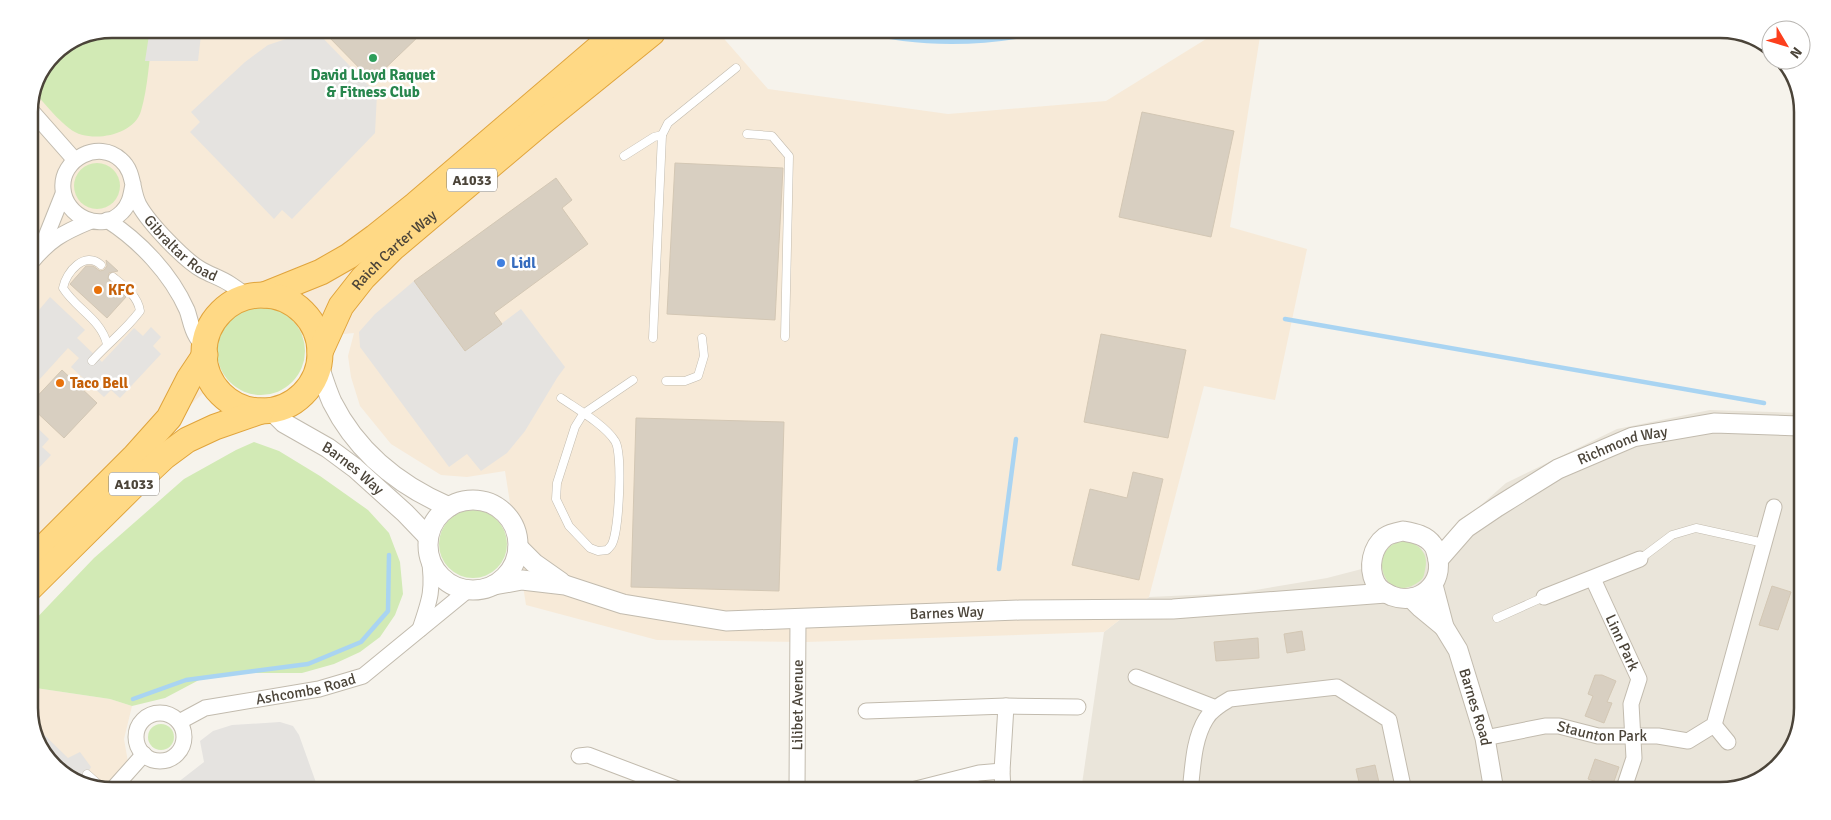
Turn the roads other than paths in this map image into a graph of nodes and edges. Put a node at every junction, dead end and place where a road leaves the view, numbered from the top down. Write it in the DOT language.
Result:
graph roads {
  1 [pos="611,37"];
  2 [pos="647,37"];
  3 [pos="736,68"];
  4 [pos="38,118"];
  5 [pos="747,134"];
  6 [pos="662,135"];
  7 [pos="624,156"];
  8 [pos="74,159"];
  9 [pos="134,184"];
  10 [pos="63,194"];
  11 [pos="107,220"];
  12 [pos="91,221"];
  13 [pos="41,251"];
  14 [pos="38,254"];
  15 [pos="101,265"];
  16 [pos="113,277"];
  17 [pos="256,296"];
  18 [pos="786,337"];
  19 [pos="653,338"];
  20 [pos="702,338"];
  21 [pos="107,344"];
  22 [pos="205,352"];
  23 [pos="319,359"];
  24 [pos="92,361"];
  25 [pos="633,380"];
  26 [pos="666,381"];
  27 [pos="561,398"];
  28 [pos="266,410"];
  29 [pos="583,414"];
  30 [pos="1794,426"];
  31 [pos="449,507"];
  32 [pos="1774,507"];
  33 [pos="1466,528"];
  34 [pos="1422,535"];
  35 [pos="428,537"];
  36 [pos="1764,543"];
  37 [pos="518,547"];
  38 [pos="38,553"];
  39 [pos="429,557"];
  40 [pos="1438,560"];
  41 [pos="1640,560"];
  42 [pos="1372,574"];
  43 [pos="1593,579"];
  44 [pos="38,580"];
  45 [pos="494,585"];
  46 [pos="565,585"];
  47 [pos="1433,585"];
  48 [pos="468,590"];
  49 [pos="1386,594"];
  50 [pos="1544,597"];
  51 [pos="1333,598"];
  52 [pos="1411,598"];
  53 [pos="798,618"];
  54 [pos="1497,618"];
  55 [pos="1444,627"];
  56 [pos="420,629"];
  57 [pos="1136,677"];
  58 [pos="1006,706"];
  59 [pos="1078,707"];
  60 [pos="1216,708"];
  61 [pos="866,711"];
  62 [pos="179,722"];
  63 [pos="1714,724"];
  64 [pos="1632,737"];
  65 [pos="1485,738"];
  66 [pos="1728,742"];
  67 [pos="144,754"];
  68 [pos="578,756"];
  69 [pos="1002,771"];
  70 [pos="87,774"];
  71 [pos="94,780"];
  72 [pos="118,782"];
  73 [pos="659,782"];
  74 [pos="797,782"];
  75 [pos="944,782"];
  76 [pos="1003,782"];
  77 [pos="1191,782"];
  78 [pos="1402,782"];
  79 [pos="1492,782"];
  80 [pos="1626,782"];
  1 -- 17 [label="highway, Raich Carter Way / A1033"];
  2 -- 23 [label="highway, Raich Carter Way / A1033"];
  3 -- 6 [label="lane"];
  4 -- 8 [label="street"];
  5 -- 18 [label="lane"];
  6 -- 7 [label="lane"];
  6 -- 19 [label="lane"];
  8 -- 9 [label="street"];
  8 -- 10 [label="street"];
  9 -- 11 [label="street"];
  9 -- 17 [label="street, Gibraltar Road"];
  10 -- 12 [label="street"];
  10 -- 13 [label="street"];
  11 -- 12 [label="street"];
  11 -- 22 [label="street, Gibraltar Road"];
  12 -- 13 [label="street"];
  13 -- 14 [label="street"];
  15 -- 21 [label="lane"];
  16 -- 21 [label="lane"];
  17 -- 22 [label="highway, A1033"];
  17 -- 23 [label="highway"];
  20 -- 26 [label="lane"];
  21 -- 24 [label="lane"];
  22 -- 28 [label="highway"];
  22 -- 38 [label="highway, A1033"];
  23 -- 28 [label="highway, A1033"];
  23 -- 31 [label="street, Barnes Way"];
  25 -- 29 [label="lane"];
  27 -- 29 [label="lane"];
  28 -- 35 [label="street, Barnes Way"];
  28 -- 44 [label="highway, A1033"];
  29 -- 29 [label="lane"];
  30 -- 33 [label="street, Richmond Way"];
  31 -- 35 [label="street"];
  31 -- 37 [label="street"];
  32 -- 36 [label="street"];
  33 -- 34 [label="street, Richmond Way"];
  33 -- 40 [label="street, Richmond Way"];
  34 -- 40 [label="street"];
  34 -- 42 [label="street"];
  35 -- 39 [label="street"];
  36 -- 41 [label="lane"];
  36 -- 63 [label="street"];
  37 -- 45 [label="street"];
  37 -- 46 [label="street, Barnes Way"];
  39 -- 48 [label="street"];
  39 -- 56 [label="street"];
  40 -- 47 [label="street"];
  41 -- 43 [label="street"];
  42 -- 49 [label="street"];
  42 -- 51 [label="street, Barnes Way"];
  43 -- 50 [label="street"];
  43 -- 64 [label="street, Linn Park"];
  45 -- 46 [label="street, Barnes Way"];
  45 -- 48 [label="street"];
  46 -- 53 [label="street, Barnes Way"];
  47 -- 52 [label="street"];
  47 -- 55 [label="street, Barnes Road"];
  48 -- 56 [label="street, Ashcombe Road"];
  49 -- 51 [label="street, Barnes Way"];
  49 -- 52 [label="street"];
  50 -- 54 [label="lane"];
  51 -- 53 [label="street, Barnes Way"];
  52 -- 55 [label="street, Barnes Road"];
  53 -- 74 [label="street, Lilibet Avenue"];
  55 -- 65 [label="street, Barnes Road"];
  56 -- 62 [label="street, Ashcombe Road"];
  57 -- 60 [label="street"];
  58 -- 59 [label="street"];
  58 -- 61 [label="street"];
  58 -- 69 [label="street"];
  60 -- 77 [label="street"];
  60 -- 78 [label="street"];
  62 -- 67 [label="street"];
  62 -- 67 [label="street"];
  63 -- 64 [label="street, Staunton Park"];
  63 -- 66 [label="street"];
  64 -- 65 [label="street, Staunton Park"];
  64 -- 80 [label="street, Linn Park"];
  65 -- 79 [label="street, Barnes Road"];
  67 -- 72 [label="street"];
  68 -- 73 [label="street"];
  69 -- 75 [label="street"];
  69 -- 76 [label="street"];
  70 -- 71 [label="lane"];
}
